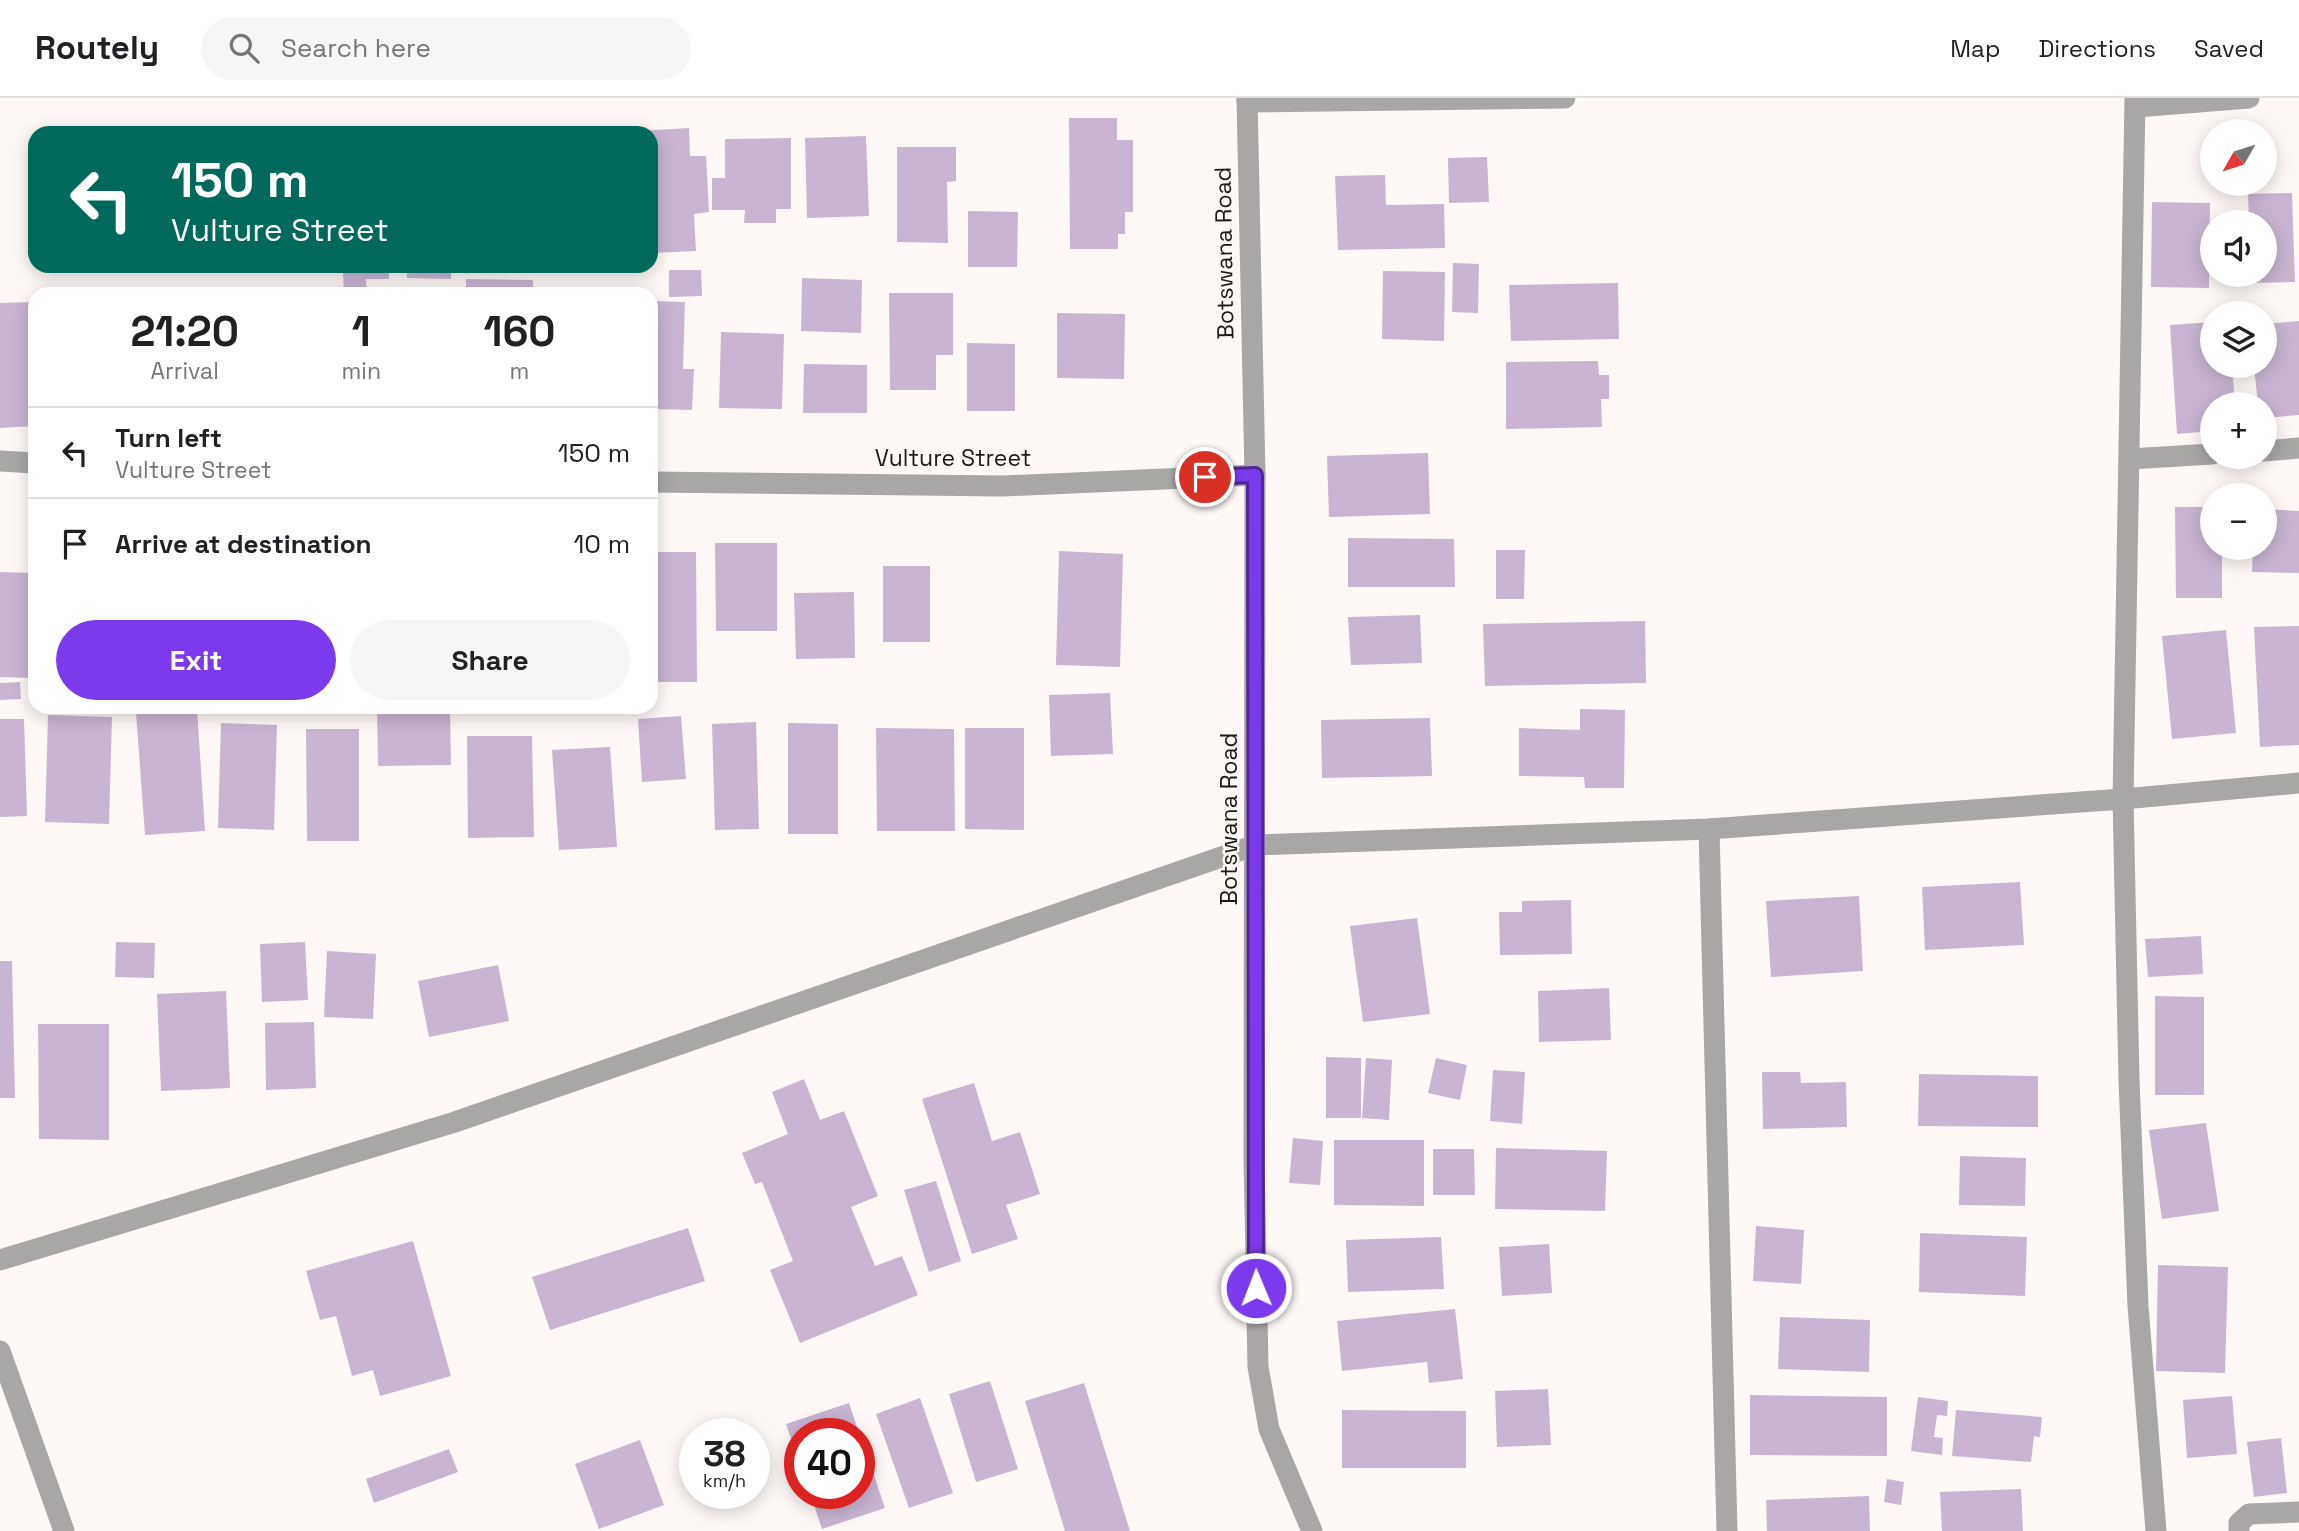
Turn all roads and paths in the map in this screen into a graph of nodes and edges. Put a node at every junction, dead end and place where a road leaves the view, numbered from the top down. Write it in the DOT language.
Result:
graph roads {
  1 [pos="1565,98"];
  2 [pos="2249,98"];
  3 [pos="1247,100"];
  4 [pos="2135,102"];
  5 [pos="2299,448"];
  6 [pos="2277,450"];
  7 [pos="2200,455"];
  8 [pos="2129,459"];
  9 [pos="0,461"];
  10 [pos="28,463"];
  11 [pos="1255,475"];
  12 [pos="658,482"];
  13 [pos="2299,783"];
  14 [pos="2123,799"];
  15 [pos="1709,829"];
  16 [pos="1256,845"];
  17 [pos="0,1260"];
  18 [pos="0,1350"];
  19 [pos="2299,1512"];
  20 [pos="64,1531"];
  21 [pos="1312,1531"];
  22 [pos="1727,1531"];
  23 [pos="2156,1531"];
  24 [pos="2239,1531"];
  1 -- 3 [label="street"];
  2 -- 4 [label="street"];
  3 -- 11 [label="street, Botswana Road"];
  4 -- 8 [label="street"];
  5 -- 6 [label="street"];
  7 -- 8 [label="street"];
  8 -- 14 [label="street"];
  9 -- 10 [label="street"];
  11 -- 12 [label="street, Vulture Street"];
  11 -- 16 [label="street, Botswana Road"];
  13 -- 14 [label="street"];
  14 -- 15 [label="street"];
  14 -- 23 [label="street"];
  15 -- 16 [label="street"];
  15 -- 22 [label="street"];
  16 -- 17 [label="street"];
  16 -- 21 [label="street, Botswana Road"];
  18 -- 20 [label="street"];
  19 -- 24 [label="street"];
}
